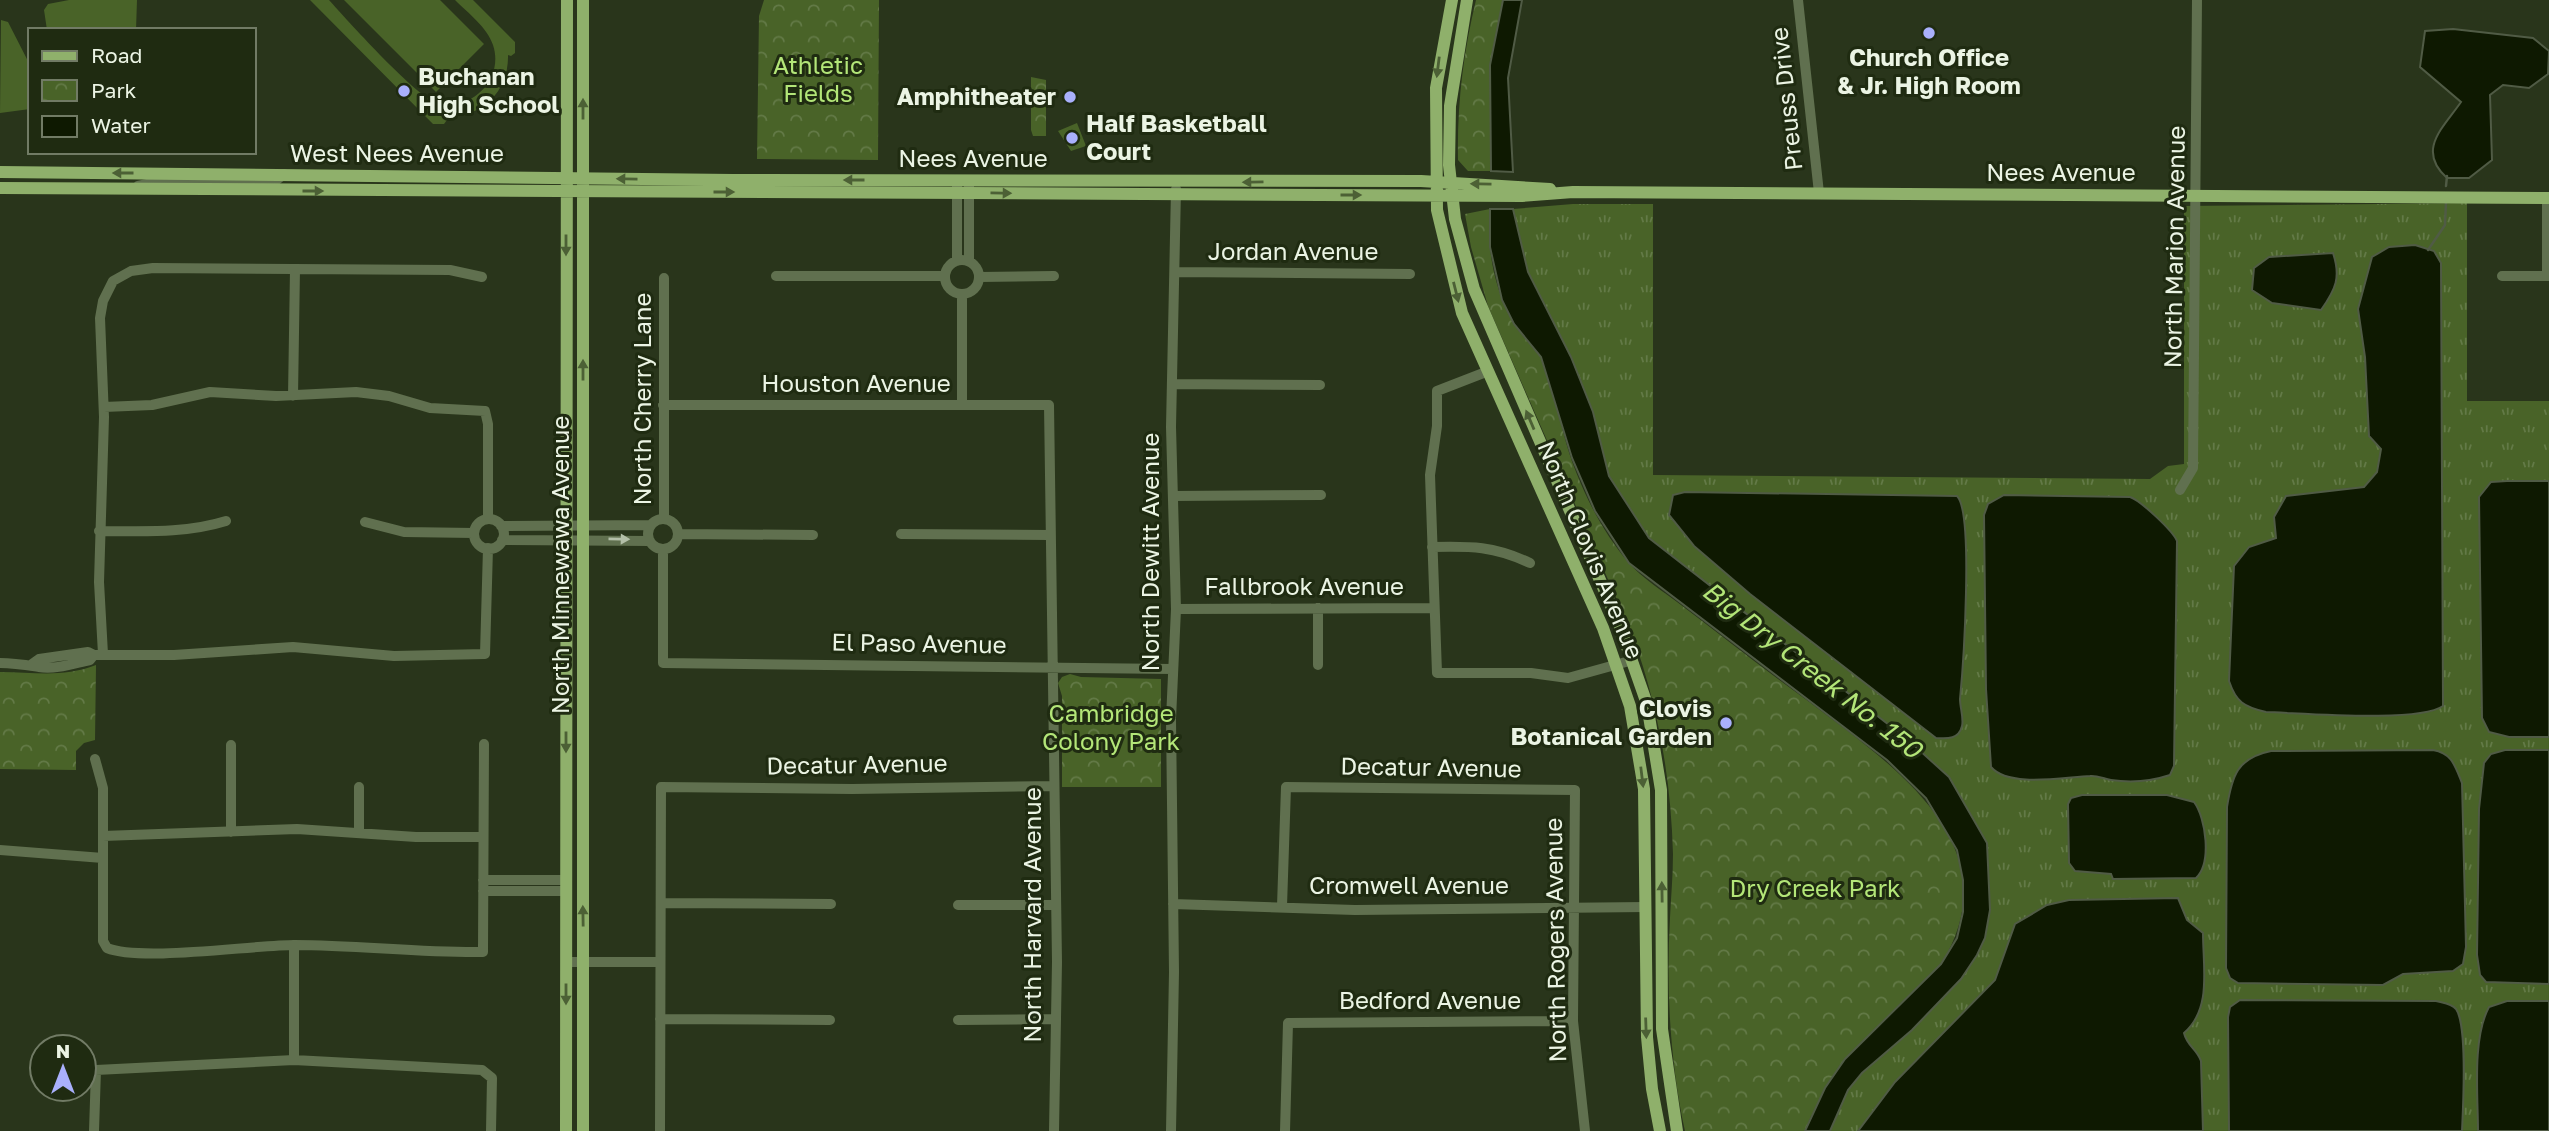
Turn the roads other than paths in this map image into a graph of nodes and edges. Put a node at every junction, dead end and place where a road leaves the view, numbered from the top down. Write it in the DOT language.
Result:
graph roads {
  1 [pos="567,0"];
  2 [pos="583,0"];
  3 [pos="1452,0"];
  4 [pos="1466,0"];
  5 [pos="1798,0"];
  6 [pos="2197,0"];
  7 [pos="0,172"];
  8 [pos="284,174"];
  9 [pos="566,177"];
  10 [pos="583,178"];
  11 [pos="963,186"];
  12 [pos="0,188"];
  13 [pos="1435,188"];
  14 [pos="1176,189"];
  15 [pos="1451,189"];
  16 [pos="118,190"];
  17 [pos="566,192"];
  18 [pos="583,193"];
  19 [pos="1819,193"];
  20 [pos="2197,194"];
  21 [pos="2548,198"];
  22 [pos="963,261"];
  23 [pos="295,269"];
  24 [pos="103,272"];
  25 [pos="1176,272"];
  26 [pos="1410,274"];
  27 [pos="776,276"];
  28 [pos="945,276"];
  29 [pos="1054,276"];
  30 [pos="2502,276"];
  31 [pos="2548,276"];
  32 [pos="482,277"];
  33 [pos="980,277"];
  34 [pos="664,278"];
  35 [pos="113,282"];
  36 [pos="962,293"];
  37 [pos="1486,372"];
  38 [pos="1173,384"];
  39 [pos="1320,385"];
  40 [pos="293,396"];
  41 [pos="663,405"];
  42 [pos="962,405"];
  43 [pos="1049,405"];
  44 [pos="104,407"];
  45 [pos="2180,490"];
  46 [pos="1321,495"];
  47 [pos="1173,496"];
  48 [pos="488,519"];
  49 [pos="664,520"];
  50 [pos="226,521"];
  51 [pos="365,522"];
  52 [pos="501,526"];
  53 [pos="651,526"];
  54 [pos="99,531"];
  55 [pos="474,533"];
  56 [pos="566,533"];
  57 [pos="582,533"];
  58 [pos="678,534"];
  59 [pos="813,534"];
  60 [pos="901,534"];
  61 [pos="1050,535"];
  62 [pos="502,540"];
  63 [pos="650,541"];
  64 [pos="1432,547"];
  65 [pos="488,548"];
  66 [pos="663,549"];
  67 [pos="1530,563"];
  68 [pos="1433,607"];
  69 [pos="1318,608"];
  70 [pos="1176,609"];
  71 [pos="99,654"];
  72 [pos="1633,660"];
  73 [pos="0,663"];
  74 [pos="1617,664"];
  75 [pos="1318,665"];
  76 [pos="1055,668"];
  77 [pos="1173,669"];
  78 [pos="484,744"];
  79 [pos="231,745"];
  80 [pos="95,759"];
  81 [pos="1054,786"];
  82 [pos="359,787"];
  83 [pos="1575,790"];
  84 [pos="231,832"];
  85 [pos="359,833"];
  86 [pos="103,836"];
  87 [pos="483,838"];
  88 [pos="0,850"];
  89 [pos="103,858"];
  90 [pos="483,886"];
  91 [pos="566,886"];
  92 [pos="661,903"];
  93 [pos="831,904"];
  94 [pos="1173,904"];
  95 [pos="958,905"];
  96 [pos="1056,905"];
  97 [pos="1282,906"];
  98 [pos="1576,906"];
  99 [pos="1646,907"];
  100 [pos="294,945"];
  101 [pos="583,961"];
  102 [pos="566,962"];
  103 [pos="660,962"];
  104 [pos="660,1019"];
  105 [pos="1056,1019"];
  106 [pos="830,1020"];
  107 [pos="958,1020"];
  108 [pos="1573,1021"];
  109 [pos="1662,1029"];
  110 [pos="294,1060"];
  111 [pos="94,1131"];
  112 [pos="491,1131"];
  113 [pos="566,1131"];
  114 [pos="583,1131"];
  115 [pos="660,1131"];
  116 [pos="1054,1131"];
  117 [pos="1171,1131"];
  118 [pos="1285,1131"];
  119 [pos="1586,1131"];
  120 [pos="1660,1131"];
  121 [pos="1677,1131"];
  1 -- 9 [label="main road, North Minnewawa Avenue"];
  10 -- 2 [label="main road, North Minnewawa Avenue, one-way"];
  3 -- 13 [label="main road, North Clovis Avenue, one-way"];
  4 -- 15 [label="main road, North Clovis Avenue"];
  5 -- 19 [label="street, Preuss Drive"];
  6 -- 20 [label="street, North Marion Avenue"];
  8 -- 7 [label="main road, West Nees Avenue, one-way"];
  8 -- 9 [label="main road, West Nees Avenue"];
  8 -- 16 [label="street"];
  9 -- 10 [label="main road, West Nees Avenue"];
  9 -- 17 [label="main road, North Minnewawa Avenue"];
  11 -- 10 [label="main road, Nees Avenue, one-way"];
  10 -- 18 [label="main road, North Minnewawa Avenue"];
  11 -- 14 [label="main road, Nees Avenue"];
  18 -- 11 [label="main road, Nees Avenue, one-way"];
  11 -- 22 [label="street"];
  12 -- 16 [label="main road, West Nees Avenue"];
  13 -- 14 [label="main road, Nees Avenue"];
  13 -- 15 [label="main road, Nees Avenue"];
  13 -- 37 [label="main road, North Clovis Avenue, one-way"];
  14 -- 25 [label="street, North Dewitt Avenue"];
  15 -- 19 [label="main road, Nees Avenue"];
  72 -- 15 [label="main road, North Clovis Avenue, one-way"];
  16 -- 17 [label="main road, West Nees Avenue, one-way"];
  17 -- 18 [label="main road, West Nees Avenue"];
  17 -- 56 [label="main road, North Minnewawa Avenue, one-way"];
  57 -- 18 [label="main road, North Minnewawa Avenue, one-way"];
  19 -- 20 [label="main road, Nees Avenue"];
  20 -- 21 [label="main road, Nees Avenue"];
  20 -- 45 [label="street, North Marion Avenue"];
  21 -- 31 [label="street"];
  22 -- 28 [label="street"];
  22 -- 33 [label="street"];
  23 -- 32 [label="street"];
  23 -- 35 [label="street"];
  23 -- 40 [label="street"];
  24 -- 35 [label="street"];
  25 -- 26 [label="street, Jordan Avenue"];
  25 -- 38 [label="street, North Dewitt Avenue"];
  27 -- 28 [label="street"];
  28 -- 36 [label="street"];
  29 -- 33 [label="street"];
  30 -- 31 [label="street"];
  33 -- 36 [label="street"];
  34 -- 41 [label="street, North Cherry Lane"];
  35 -- 44 [label="street"];
  36 -- 42 [label="street"];
  37 -- 64 [label="street"];
  37 -- 74 [label="main road, North Clovis Avenue"];
  38 -- 39 [label="street"];
  38 -- 47 [label="street, North Dewitt Avenue"];
  40 -- 44 [label="street"];
  40 -- 48 [label="street"];
  41 -- 42 [label="street, Houston Avenue"];
  41 -- 49 [label="street, North Cherry Lane"];
  42 -- 43 [label="street, Houston Avenue"];
  43 -- 61 [label="street, North Harvard Avenue"];
  44 -- 54 [label="street"];
  46 -- 47 [label="street"];
  47 -- 70 [label="street, North Dewitt Avenue"];
  48 -- 52 [label="street"];
  48 -- 55 [label="street"];
  49 -- 53 [label="street"];
  49 -- 58 [label="street"];
  50 -- 54 [label="street"];
  51 -- 55 [label="street"];
  52 -- 56 [label="street"];
  52 -- 62 [label="street"];
  53 -- 57 [label="street"];
  53 -- 63 [label="street"];
  54 -- 71 [label="street"];
  55 -- 65 [label="street"];
  56 -- 57 [label="street"];
  56 -- 62 [label="street"];
  56 -- 91 [label="main road, North Minnewawa Avenue, one-way"];
  57 -- 63 [label="street, one-way"];
  101 -- 57 [label="main road, North Minnewawa Avenue, one-way"];
  58 -- 59 [label="street"];
  58 -- 66 [label="street"];
  60 -- 61 [label="street"];
  61 -- 76 [label="street, North Harvard Avenue"];
  62 -- 65 [label="street"];
  63 -- 66 [label="street"];
  64 -- 67 [label="street"];
  64 -- 68 [label="street"];
  65 -- 71 [label="street"];
  66 -- 76 [label="street, El Paso Avenue"];
  68 -- 69 [label="street, Fallbrook Avenue"];
  68 -- 74 [label="street"];
  69 -- 70 [label="street, Fallbrook Avenue"];
  69 -- 75 [label="street"];
  70 -- 77 [label="street, North Dewitt Avenue"];
  71 -- 73 [label="street"];
  72 -- 74 [label="street"];
  109 -- 72 [label="main road, North Clovis Avenue, one-way"];
  74 -- 99 [label="main road, North Clovis Avenue, one-way"];
  76 -- 77 [label="street, El Paso Avenue"];
  76 -- 81 [label="street, North Harvard Avenue"];
  77 -- 94 [label="street, North Dewitt Avenue"];
  78 -- 87 [label="street"];
  79 -- 84 [label="street"];
  80 -- 86 [label="street"];
  81 -- 92 [label="street, Decatur Avenue"];
  81 -- 96 [label="street, North Harvard Avenue"];
  82 -- 85 [label="street"];
  83 -- 97 [label="street, Decatur Avenue"];
  83 -- 98 [label="street, North Rogers Avenue"];
  84 -- 85 [label="street"];
  84 -- 86 [label="street"];
  85 -- 87 [label="street"];
  86 -- 89 [label="street"];
  87 -- 90 [label="street"];
  88 -- 89 [label="street"];
  89 -- 100 [label="street"];
  90 -- 91 [label="street"];
  90 -- 100 [label="street"];
  91 -- 102 [label="main road, North Minnewawa Avenue"];
  92 -- 93 [label="street"];
  92 -- 103 [label="street"];
  94 -- 97 [label="street, Cromwell Avenue"];
  94 -- 117 [label="street, North Dewitt Avenue"];
  95 -- 96 [label="street"];
  96 -- 105 [label="street, North Harvard Avenue"];
  97 -- 98 [label="street, Cromwell Avenue"];
  98 -- 99 [label="street, Cromwell Avenue"];
  98 -- 108 [label="street, North Rogers Avenue"];
  99 -- 109 [label="main road"];
  99 -- 120 [label="main road, North Clovis Avenue, one-way"];
  100 -- 110 [label="street"];
  101 -- 102 [label="street"];
  101 -- 103 [label="street"];
  101 -- 114 [label="main road, North Minnewawa Avenue"];
  102 -- 113 [label="main road, North Minnewawa Avenue, one-way"];
  103 -- 104 [label="street"];
  104 -- 106 [label="street"];
  104 -- 115 [label="street"];
  105 -- 107 [label="street"];
  105 -- 116 [label="street, North Harvard Avenue"];
  108 -- 118 [label="street, Bedford Avenue"];
  108 -- 119 [label="street, North Rogers Avenue"];
  109 -- 121 [label="main road, North Clovis Avenue"];
  110 -- 111 [label="street"];
  110 -- 112 [label="street"];
}
